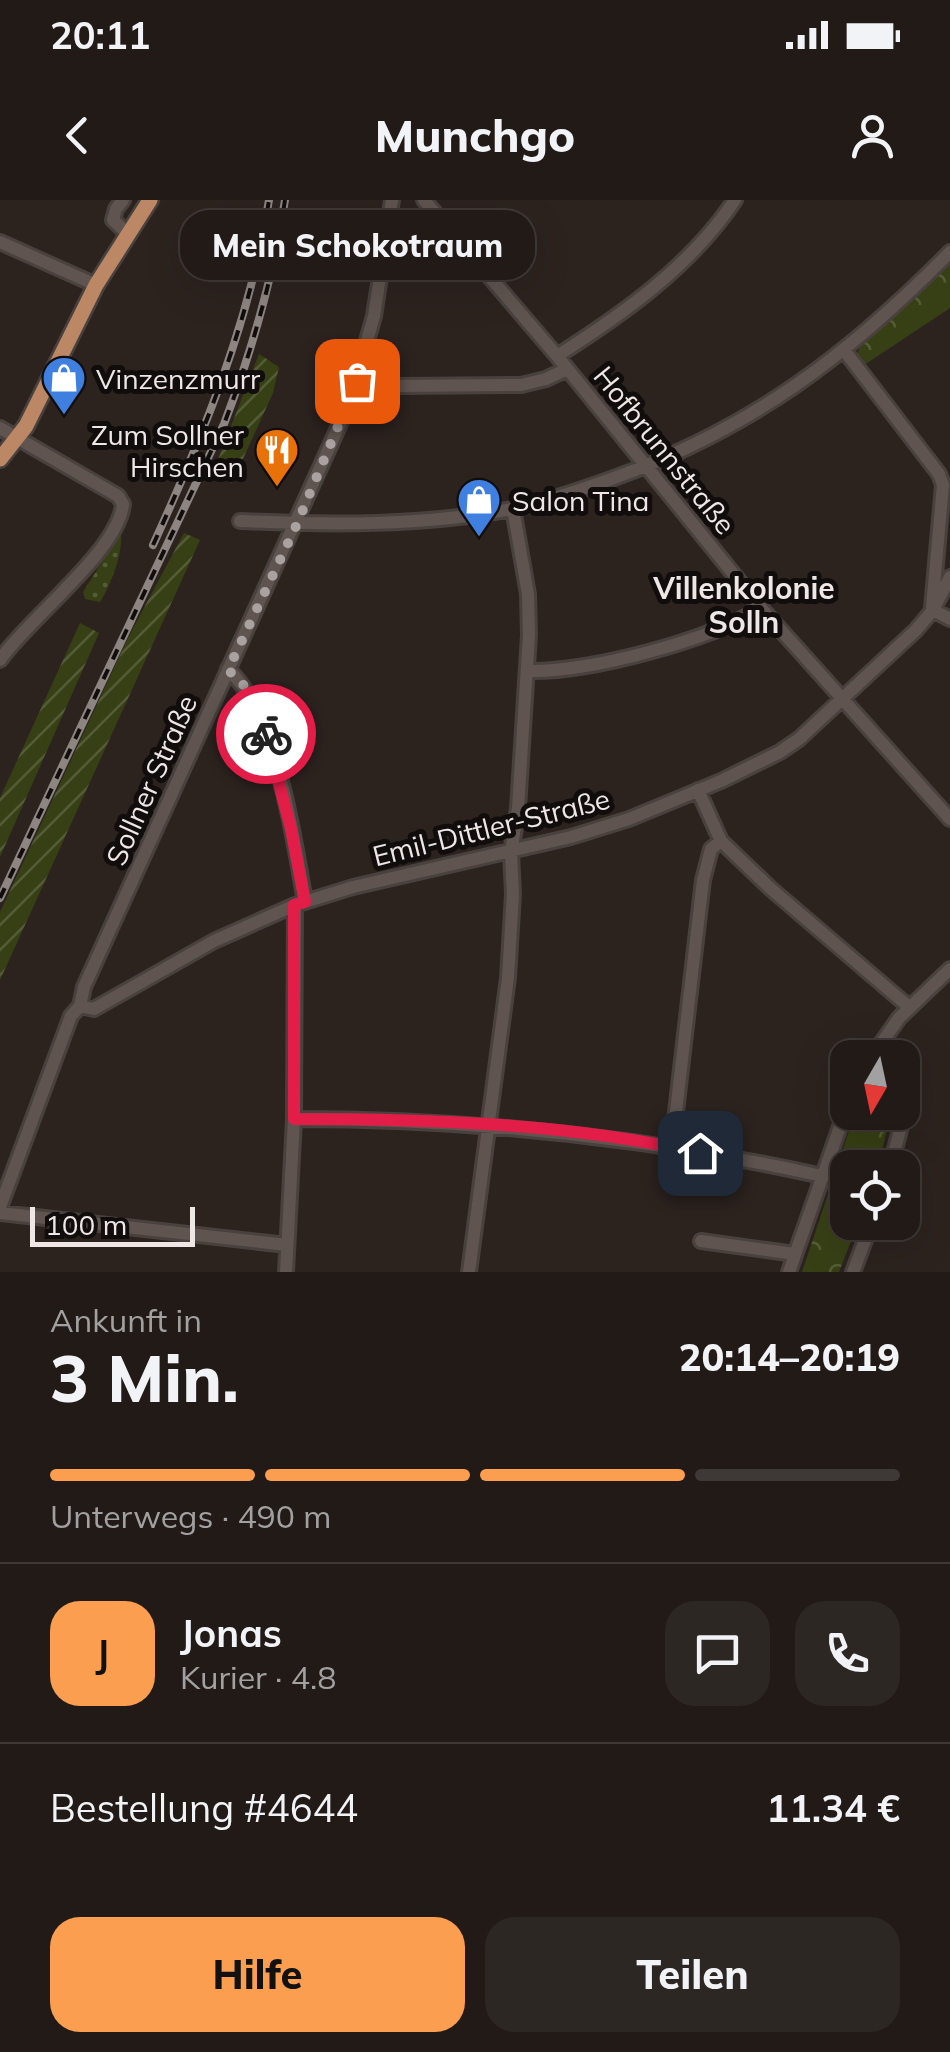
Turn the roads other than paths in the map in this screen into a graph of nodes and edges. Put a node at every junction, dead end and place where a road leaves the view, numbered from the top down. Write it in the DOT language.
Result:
graph roads {
  1 [pos="123,200"];
  2 [pos="150,200"];
  3 [pos="161,200"];
  4 [pos="392,200"];
  5 [pos="424,200"];
  6 [pos="735,200"];
  7 [pos="128,235"];
  8 [pos="0,242"];
  9 [pos="950,252"];
  10 [pos="96,286"];
  11 [pos="844,350"];
  12 [pos="558,356"];
  13 [pos="568,369"];
  14 [pos="357,381"];
  15 [pos="0,428"];
  16 [pos="18,440"];
  17 [pos="0,459"];
  18 [pos="930,464"];
  19 [pos="950,464"];
  20 [pos="646,466"];
  21 [pos="513,509"];
  22 [pos="240,521"];
  23 [pos="297,524"];
  24 [pos="950,577"];
  25 [pos="761,608"];
  26 [pos="933,610"];
  27 [pos="950,619"];
  28 [pos="0,660"];
  29 [pos="228,670"];
  30 [pos="527,671"];
  31 [pos="842,702"];
  32 [pos="698,790"];
  33 [pos="950,818"];
  34 [pos="721,841"];
  35 [pos="511,853"];
  36 [pos="300,904"];
  37 [pos="950,969"];
  38 [pos="80,1006"];
  39 [pos="909,1007"];
  40 [pos="884,1040"];
  41 [pos="294,1119"];
  42 [pos="488,1126"];
  43 [pos="839,1130"];
  44 [pos="672,1146"];
  45 [pos="822,1176"];
  46 [pos="0,1210"];
  47 [pos="866,1240"];
  48 [pos="701,1241"];
  49 [pos="287,1246"];
  50 [pos="795,1254"];
  51 [pos="286,1272"];
  52 [pos="469,1272"];
  53 [pos="789,1272"];
  54 [pos="854,1272"];
  1 -- 7 [label="street"];
  2 -- 7 [label="main road"];
  3 -- 7 [label="main road"];
  4 -- 14 [label="street, Sollner Straße"];
  5 -- 12 [label="street, Hofbrunnstraße"];
  6 -- 12 [label="street"];
  7 -- 10 [label="main road"];
  8 -- 10 [label="street"];
  9 -- 11 [label="street"];
  10 -- 16 [label="main road"];
  11 -- 18 [label="street"];
  11 -- 20 [label="street"];
  12 -- 13 [label="street, Hofbrunnstraße"];
  13 -- 14 [label="street"];
  13 -- 20 [label="street, Hofbrunnstraße"];
  14 -- 23 [label="street, Sollner Straße"];
  15 -- 16 [label="street"];
  16 -- 17 [label="main road"];
  16 -- 28 [label="street"];
  18 -- 19 [label="street"];
  18 -- 26 [label="street"];
  20 -- 21 [label="street"];
  20 -- 25 [label="street, Hofbrunnstraße"];
  21 -- 23 [label="street"];
  21 -- 30 [label="street"];
  22 -- 23 [label="street"];
  23 -- 29 [label="street, Sollner Straße"];
  24 -- 26 [label="street, Emil-Dittler-Straße"];
  25 -- 30 [label="street"];
  25 -- 31 [label="street, Hofbrunnstraße"];
  26 -- 27 [label="street"];
  26 -- 31 [label="street, Emil-Dittler-Straße"];
  29 -- 36 [label="street"];
  29 -- 38 [label="street, Sollner Straße"];
  30 -- 35 [label="street"];
  31 -- 32 [label="street, Emil-Dittler-Straße"];
  31 -- 33 [label="street, Hofbrunnstraße"];
  32 -- 34 [label="street"];
  32 -- 35 [label="street, Emil-Dittler-Straße"];
  34 -- 39 [label="street"];
  34 -- 44 [label="street"];
  35 -- 36 [label="street, Emil-Dittler-Straße"];
  35 -- 42 [label="street"];
  36 -- 38 [label="street, Emil-Dittler-Straße"];
  36 -- 41 [label="street"];
  37 -- 39 [label="street"];
  38 -- 46 [label="street, Sollner Straße"];
  39 -- 40 [label="street"];
  41 -- 42 [label="street"];
  41 -- 49 [label="street"];
  42 -- 44 [label="street"];
  42 -- 52 [label="street"];
  43 -- 45 [label="street"];
  44 -- 45 [label="street"];
  45 -- 50 [label="street"];
  46 -- 49 [label="street"];
  47 -- 54 [label="street"];
  48 -- 50 [label="street"];
  49 -- 51 [label="street"];
  50 -- 53 [label="street"];
}
